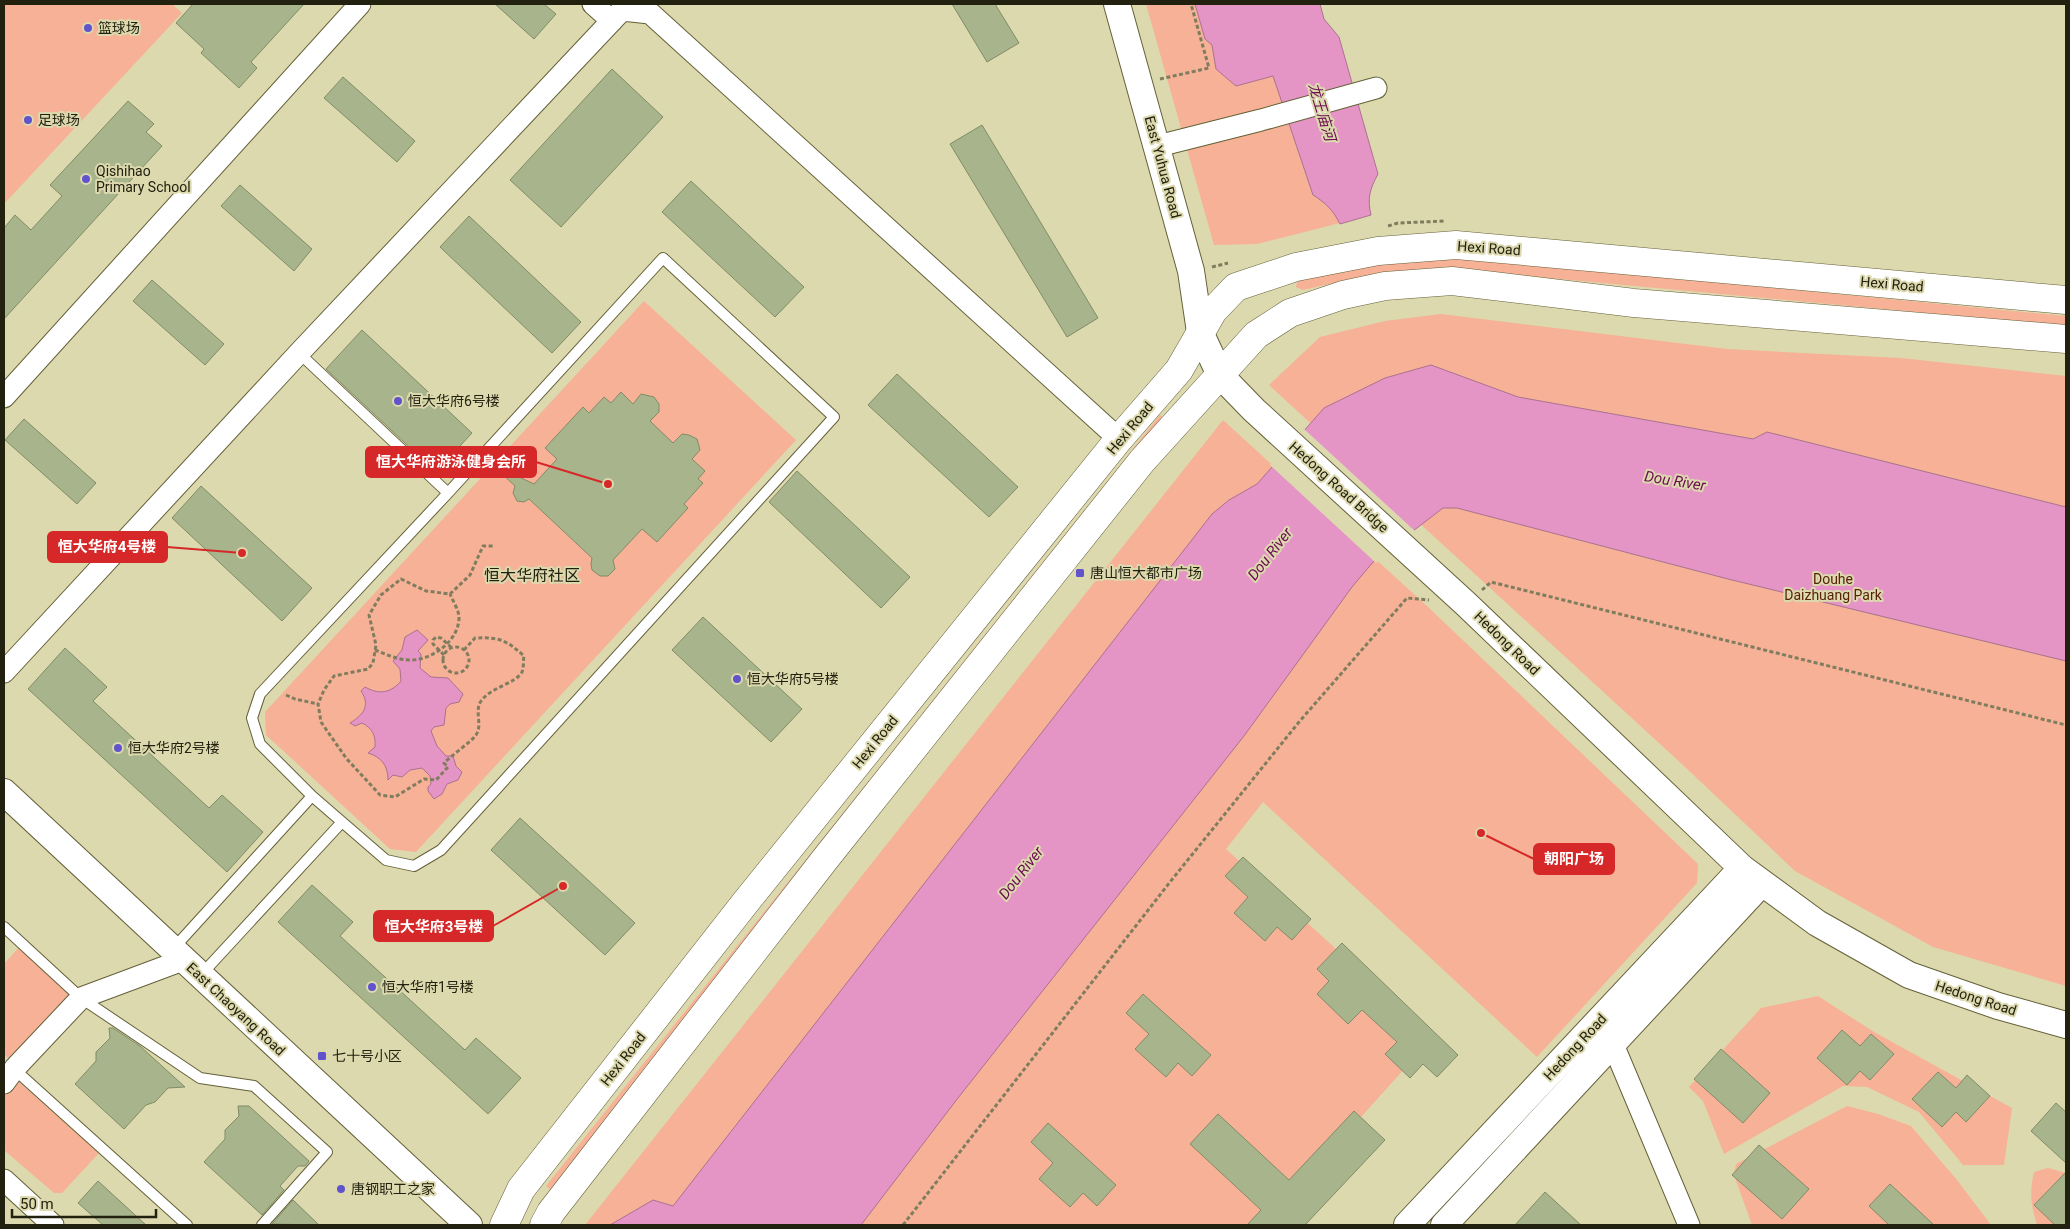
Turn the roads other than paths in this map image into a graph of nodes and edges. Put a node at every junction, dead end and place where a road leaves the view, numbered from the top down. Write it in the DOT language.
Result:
graph roads {
  1 [pos="360,4"];
  2 [pos="593,4"];
  3 [pos="1117,4"];
  4 [pos="612,21"];
  5 [pos="1376,88"];
  6 [pos="1158,146"];
  7 [pos="2066,300"];
  8 [pos="1200,332"];
  9 [pos="2066,340"];
  10 [pos="298,354"];
  11 [pos="1220,375"];
  12 [pos="4,397"];
  13 [pos="1120,439"];
  14 [pos="448,493"];
  15 [pos="1423,564"];
  16 [pos="4,672"];
  17 [pos="4,792"];
  18 [pos="312,796"];
  19 [pos="342,822"];
  20 [pos="1752,876"];
  21 [pos="4,927"];
  22 [pos="185,962"];
  23 [pos="81,998"];
  24 [pos="2066,1025"];
  25 [pos="1612,1042"];
  26 [pos="7,1073"];
  27 [pos="4,1180"];
  28 [pos="52,1225"];
  29 [pos="187,1225"];
  30 [pos="262,1225"];
  31 [pos="469,1225"];
  32 [pos="504,1225"];
  33 [pos="544,1225"];
  34 [pos="1408,1225"];
  35 [pos="1444,1225"];
  36 [pos="1689,1225"];
  1 -- 12 [label="street"];
  2 -- 4 [label="street"];
  3 -- 6 [label="street, East Yuhua Road"];
  4 -- 10 [label="street"];
  4 -- 13 [label="street"];
  5 -- 6 [label="street"];
  6 -- 8 [label="street, East Yuhua Road"];
  7 -- 8 [label="main road, Hexi Road"];
  8 -- 11 [label="street, East Yuhua Road"];
  8 -- 13 [label="main road, Hexi Road"];
  9 -- 11 [label="main road"];
  10 -- 14 [label="lane"];
  10 -- 16 [label="street"];
  11 -- 15 [label="street, Hedong Road Bridge"];
  11 -- 33 [label="main road"];
  13 -- 32 [label="main road, Hexi Road"];
  14 -- 18 [label="lane"];
  14 -- 19 [label="lane"];
  15 -- 20 [label="street, Hedong Road"];
  17 -- 22 [label="street, East Chaoyang Road"];
  18 -- 19 [label="lane"];
  18 -- 22 [label="lane"];
  19 -- 22 [label="lane"];
  20 -- 24 [label="street, Hedong Road"];
  20 -- 25 [label="street, Hedong Road"];
  20 -- 34 [label="street, Hedong Road"];
  21 -- 23 [label="lane"];
  22 -- 23 [label="street"];
  22 -- 31 [label="street, East Chaoyang Road"];
  23 -- 26 [label="street"];
  23 -- 30 [label="lane"];
  25 -- 35 [label="street, Hedong Road"];
  25 -- 36 [label="street"];
  26 -- 29 [label="lane"];
  27 -- 28 [label="street"];
}
